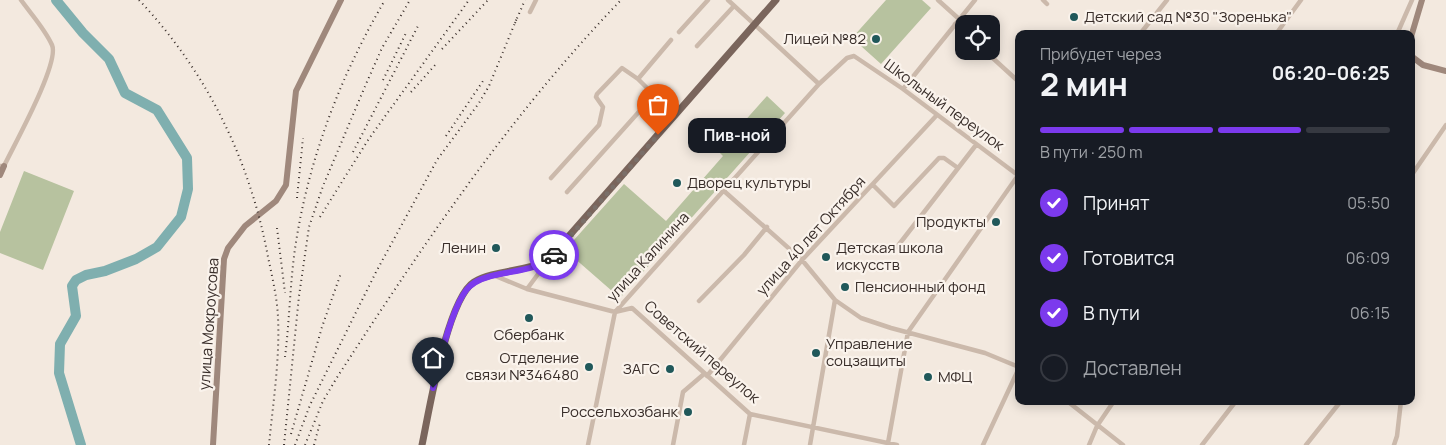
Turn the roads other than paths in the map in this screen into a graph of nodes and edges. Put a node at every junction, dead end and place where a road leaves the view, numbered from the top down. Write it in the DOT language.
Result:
graph roads {
  1 [pos="22,0"];
  2 [pos="341,0"];
  3 [pos="536,0"];
  4 [pos="708,0"];
  5 [pos="728,0"];
  6 [pos="776,0"];
  7 [pos="938,0"];
  8 [pos="975,0"];
  9 [pos="1167,0"];
  10 [pos="1302,0"];
  11 [pos="1412,0"];
  12 [pos="1422,0"];
  13 [pos="734,6"];
  14 [pos="530,12"];
  15 [pos="955,15"];
  16 [pos="962,15"];
  17 [pos="955,24"];
  18 [pos="754,25"];
  19 [pos="1143,30"];
  20 [pos="1279,30"];
  21 [pos="1399,30"];
  22 [pos="1413,30"];
  23 [pos="679,32"];
  24 [pos="671,40"];
  25 [pos="697,46"];
  26 [pos="854,56"];
  27 [pos="1415,59"];
  28 [pos="994,60"];
  29 [pos="1446,71"];
  30 [pos="1015,78"];
  31 [pos="638,79"];
  32 [pos="820,84"];
  33 [pos="903,89"];
  34 [pos="654,95"];
  35 [pos="675,116"];
  36 [pos="936,116"];
  37 [pos="1446,125"];
  38 [pos="976,145"];
  39 [pos="2,166"];
  40 [pos="958,168"];
  41 [pos="1415,170"];
  42 [pos="1015,173"];
  43 [pos="0,175"];
  44 [pos="551,178"];
  45 [pos="1015,179"];
  46 [pos="873,185"];
  47 [pos="724,191"];
  48 [pos="568,192"];
  49 [pos="767,227"];
  50 [pos="897,247"];
  51 [pos="802,260"];
  52 [pos="548,261"];
  53 [pos="493,275"];
  54 [pos="527,288"];
  55 [pos="835,300"];
  56 [pos="700,301"];
  57 [pos="615,312"];
  58 [pos="908,332"];
  59 [pos="1015,366"];
  60 [pos="706,375"];
  61 [pos="1015,377"];
  62 [pos="1072,405"];
  63 [pos="1111,405"];
  64 [pos="1233,405"];
  65 [pos="1337,405"];
  66 [pos="1401,405"];
  67 [pos="750,414"];
  68 [pos="1098,426"];
  69 [pos="813,427"];
  70 [pos="888,444"];
  71 [pos="213,445"];
  72 [pos="422,445"];
  73 [pos="588,445"];
  74 [pos="672,445"];
  75 [pos="744,445"];
  76 [pos="810,445"];
  77 [pos="897,445"];
  78 [pos="983,445"];
  79 [pos="1089,445"];
  80 [pos="1123,445"];
  81 [pos="1202,445"];
  82 [pos="1306,445"];
  83 [pos="1394,445"];
  1 -- 39 [label="street"];
  2 -- 71 [label="street, улица Мокроусова"];
  3 -- 14 [label="street"];
  4 -- 23 [label="street"];
  5 -- 13 [label="street"];
  6 -- 18 [label="main road"];
  7 -- 15 [label="street"];
  8 -- 16 [label="street"];
  9 -- 19 [label="street"];
  10 -- 20 [label="street"];
  11 -- 21 [label="street"];
  12 -- 22 [label="street"];
  13 -- 18 [label="street"];
  13 -- 25 [label="street"];
  17 -- 33 [label="street"];
  18 -- 32 [label="street"];
  18 -- 35 [label="main road"];
  24 -- 31 [label="street"];
  26 -- 32 [label="street, улица Калинина"];
  26 -- 33 [label="street, Школьный переулок"];
  27 -- 29 [label="street"];
  28 -- 30 [label="street"];
  31 -- 34 [label="street"];
  31 -- 44 [label="street"];
  32 -- 47 [label="street, улица Калинина"];
  33 -- 36 [label="street, Школьный переулок"];
  34 -- 35 [label="street"];
  34 -- 48 [label="street"];
  35 -- 52 [label="main road"];
  36 -- 38 [label="street, Школьный переулок"];
  36 -- 46 [label="street, улица 40 лет Октября"];
  37 -- 41 [label="street"];
  38 -- 40 [label="street"];
  38 -- 42 [label="street, Школьный переулок"];
  39 -- 43 [label="street"];
  40 -- 46 [label="street"];
  40 -- 50 [label="street"];
  45 -- 58 [label="street"];
  46 -- 51 [label="street, улица 40 лет Октября"];
  47 -- 49 [label="street"];
  47 -- 57 [label="street, улица Калинина"];
  49 -- 51 [label="street"];
  49 -- 56 [label="street"];
  51 -- 55 [label="street"];
  51 -- 60 [label="street, улица 40 лет Октября"];
  52 -- 53 [label="main road"];
  52 -- 54 [label="street"];
  53 -- 54 [label="street, Советский переулок"];
  53 -- 72 [label="main road"];
  54 -- 57 [label="street, Советский переулок"];
  55 -- 58 [label="street"];
  55 -- 69 [label="street"];
  57 -- 60 [label="street, Советский переулок"];
  57 -- 73 [label="street, улица Калинина"];
  58 -- 59 [label="street"];
  58 -- 70 [label="street"];
  60 -- 67 [label="street, Советский переулок"];
  60 -- 74 [label="street, улица 40 лет Октября"];
  61 -- 78 [label="street"];
  62 -- 68 [label="street"];
  63 -- 68 [label="street"];
  64 -- 81 [label="street"];
  65 -- 82 [label="street"];
  66 -- 83 [label="street"];
  67 -- 69 [label="street, Советский переулок"];
  67 -- 75 [label="street"];
  68 -- 79 [label="street"];
  68 -- 80 [label="street"];
  69 -- 70 [label="street, Советский переулок"];
  69 -- 76 [label="street"];
  70 -- 77 [label="street, Советский переулок"];
}
